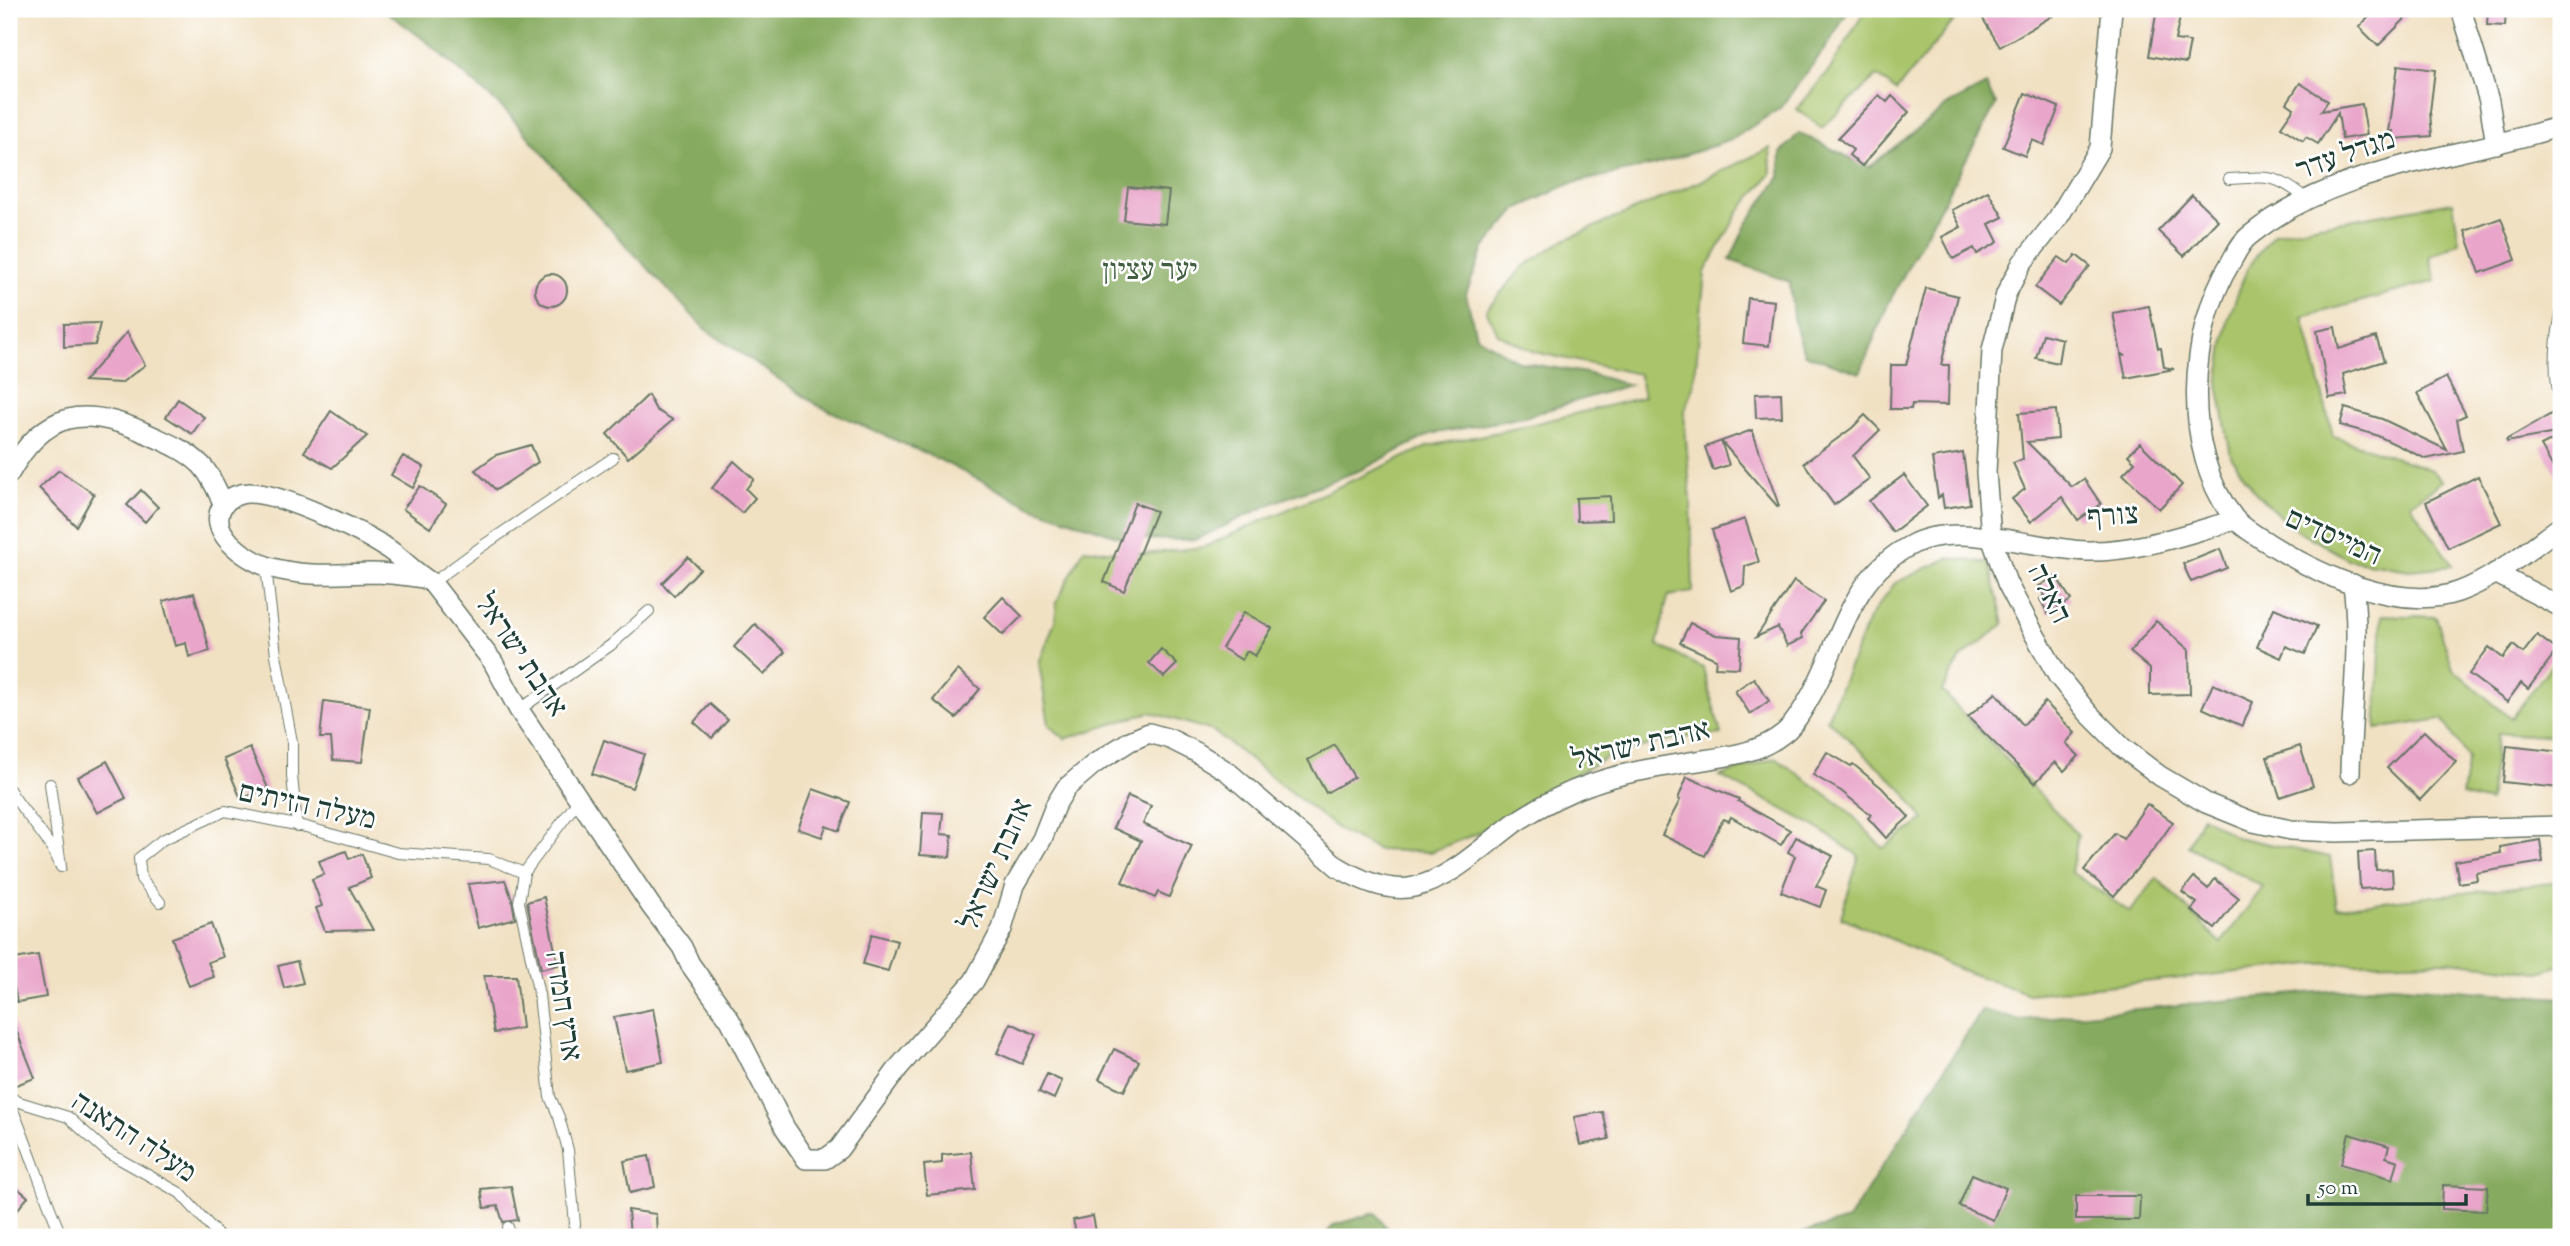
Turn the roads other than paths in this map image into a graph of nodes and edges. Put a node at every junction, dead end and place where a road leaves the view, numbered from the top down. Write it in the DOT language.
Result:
graph roads {
  1 [pos="2112,9"];
  2 [pos="2461,9"];
  3 [pos="2561,126"];
  4 [pos="2496,144"];
  5 [pos="2229,179"];
  6 [pos="2307,199"];
  7 [pos="2561,314"];
  8 [pos="2561,402"];
  9 [pos="613,458"];
  10 [pos="9,474"];
  11 [pos="224,504"];
  12 [pos="2235,520"];
  13 [pos="2561,527"];
  14 [pos="1992,537"];
  15 [pos="266,567"];
  16 [pos="2495,573"];
  17 [pos="427,580"];
  18 [pos="2353,584"];
  19 [pos="2561,607"];
  20 [pos="649,611"];
  21 [pos="519,710"];
  22 [pos="2350,773"];
  23 [pos="50,783"];
  24 [pos="9,789"];
  25 [pos="580,798"];
  26 [pos="297,826"];
  27 [pos="2561,826"];
  28 [pos="524,873"];
  29 [pos="160,902"];
  30 [pos="9,1095"];
  31 [pos="9,1101"];
  32 [pos="62,1237"];
  33 [pos="219,1237"];
  34 [pos="573,1237"];
  1 -- 14 [label="street, האלה"];
  2 -- 4 [label="street"];
  3 -- 4 [label="street, מגדל עדר"];
  4 -- 6 [label="street, מגדל עדר"];
  5 -- 6 [label="lane"];
  6 -- 12 [label="street, מגדל עדר"];
  7 -- 8 [label="lane"];
  9 -- 17 [label="lane"];
  10 -- 11 [label="street"];
  11 -- 15 [label="street"];
  11 -- 17 [label="street, אהבת ישראל"];
  12 -- 14 [label="street, צורף"];
  12 -- 18 [label="street, המייסדים"];
  13 -- 16 [label="street, המייסדים"];
  14 -- 25 [label="street, אהבת ישראל"];
  14 -- 27 [label="street, האלה"];
  15 -- 17 [label="street"];
  15 -- 26 [label="lane"];
  16 -- 18 [label="street, המייסדים"];
  16 -- 19 [label="street"];
  17 -- 21 [label="street, אהבת ישראל"];
  18 -- 22 [label="street"];
  20 -- 21 [label="lane"];
  21 -- 25 [label="street, אהבת ישראל"];
  23 -- 24 [label="lane"];
  25 -- 28 [label="lane"];
  26 -- 28 [label="lane, מעלה הזיתים"];
  26 -- 29 [label="lane, מעלה הזיתים"];
  28 -- 34 [label="lane, ארץ חמדה"];
  30 -- 33 [label="lane, מעלה התאנה"];
  31 -- 32 [label="lane"];
}
